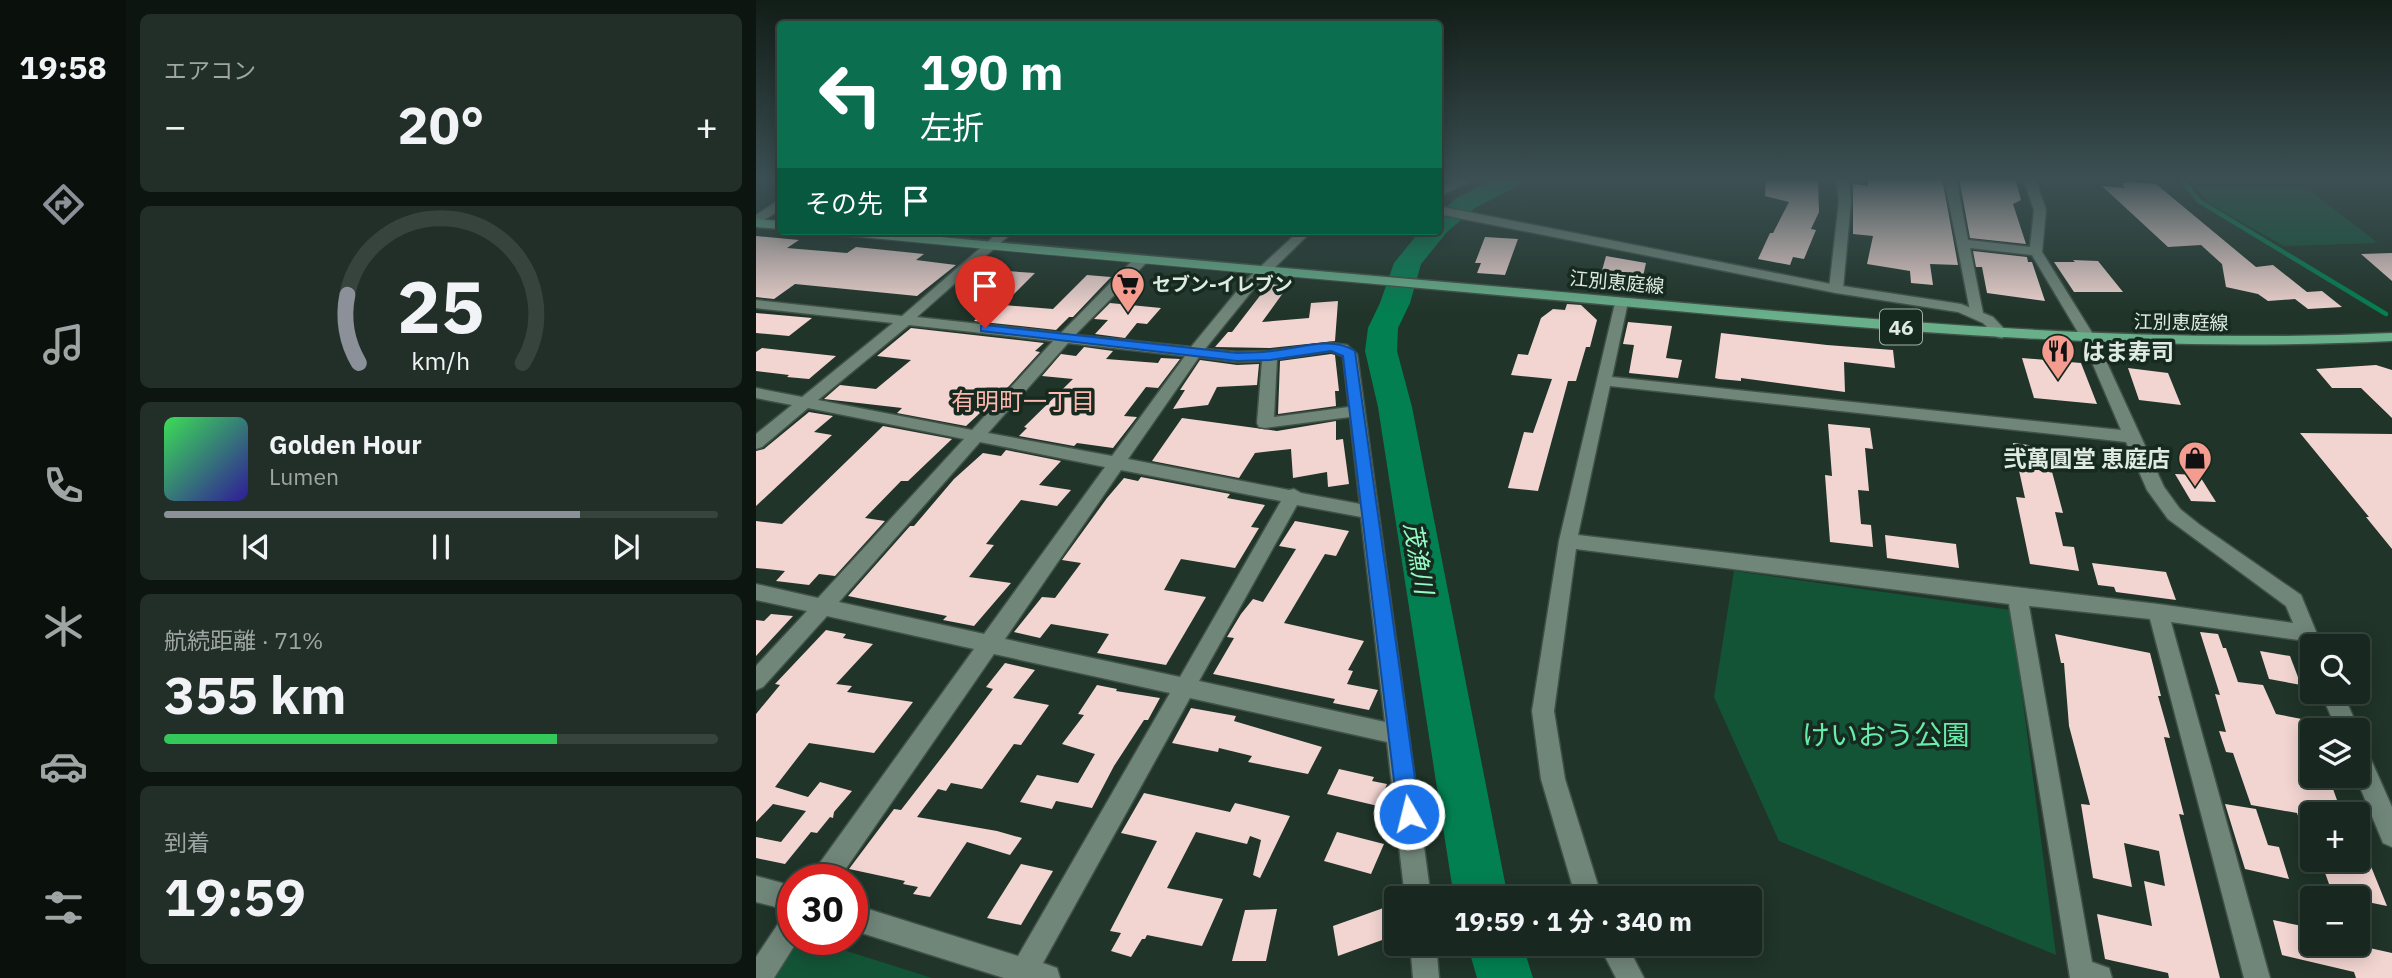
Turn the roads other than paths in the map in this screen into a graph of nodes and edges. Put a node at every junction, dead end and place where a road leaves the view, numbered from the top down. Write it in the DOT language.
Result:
graph roads {
  1 [pos="1507,224"];
  2 [pos="1842,224"];
  3 [pos="1959,224"];
  4 [pos="2039,224"];
  5 [pos="880,235"];
  6 [pos="1003,235"];
  7 [pos="1302,235"];
  8 [pos="1963,243"];
  9 [pos="991,246"];
  10 [pos="2036,252"];
  11 [pos="1141,260"];
  12 [pos="1264,271"];
  13 [pos="1836,289"];
  14 [pos="1621,302"];
  15 [pos="756,304"];
  16 [pos="1976,313"];
  17 [pos="906,320"];
  18 [pos="2002,334"];
  19 [pos="1065,337"];
  20 [pos="2391,338"];
  21 [pos="2090,340"];
  22 [pos="1195,352"];
  23 [pos="1270,356"];
  24 [pos="1604,381"];
  25 [pos="756,393"];
  26 [pos="805,403"];
  27 [pos="1358,411"];
  28 [pos="975,436"];
  29 [pos="2131,437"];
  30 [pos="756,443"];
  31 [pos="1118,462"];
  32 [pos="1294,495"];
  33 [pos="1368,512"];
  34 [pos="1568,541"];
  35 [pos="756,592"];
  36 [pos="2018,597"];
  37 [pos="821,607"];
  38 [pos="2158,612"];
  39 [pos="2307,634"];
  40 [pos="2300,638"];
  41 [pos="988,643"];
  42 [pos="756,681"];
  43 [pos="1184,689"];
  44 [pos="1399,735"];
  45 [pos="2370,783"];
  46 [pos="2392,835"];
  47 [pos="834,864"];
  48 [pos="1417,886"];
  49 [pos="1585,886"];
  50 [pos="756,889"];
  51 [pos="777,895"];
  52 [pos="868,922"];
  53 [pos="777,949"];
  54 [pos="1424,956"];
  55 [pos="1618,956"];
  56 [pos="1030,975"];
  57 [pos="758,978"];
  58 [pos="1426,978"];
  59 [pos="1631,978"];
  60 [pos="2099,978"];
  61 [pos="2257,978"];
  1 -- 13 [label="street"];
  2 -- 13 [label="street"];
  3 -- 8 [label="street"];
  4 -- 10 [label="street"];
  5 -- 9 [label="main road, 江別恵庭線 / 46"];
  6 -- 9 [label="street"];
  7 -- 12 [label="street"];
  8 -- 10 [label="street"];
  8 -- 16 [label="street"];
  9 -- 11 [label="main road, 江別恵庭線 / 46"];
  9 -- 17 [label="street"];
  10 -- 21 [label="street"];
  11 -- 12 [label="main road, 江別恵庭線 / 46"];
  11 -- 19 [label="street"];
  12 -- 14 [label="main road, 江別恵庭線 / 46"];
  12 -- 22 [label="street"];
  13 -- 16 [label="street"];
  14 -- 18 [label="main road, 江別恵庭線 / 46"];
  14 -- 24 [label="street"];
  15 -- 17 [label="street"];
  16 -- 18 [label="street"];
  17 -- 19 [label="street"];
  17 -- 26 [label="street"];
  18 -- 21 [label="main road, 江別恵庭線 / 46"];
  19 -- 22 [label="street"];
  19 -- 28 [label="street"];
  20 -- 21 [label="main road, 江別恵庭線 / 46"];
  21 -- 29 [label="street"];
  22 -- 23 [label="street"];
  22 -- 31 [label="street"];
  23 -- 27 [label="street"];
  23 -- 27 [label="street"];
  24 -- 29 [label="street"];
  24 -- 34 [label="street"];
  25 -- 26 [label="street"];
  26 -- 28 [label="street"];
  26 -- 30 [label="street"];
  27 -- 33 [label="street"];
  28 -- 31 [label="street"];
  28 -- 37 [label="street"];
  29 -- 39 [label="street"];
  31 -- 32 [label="street"];
  31 -- 41 [label="street"];
  32 -- 33 [label="street"];
  32 -- 43 [label="street"];
  33 -- 44 [label="street"];
  34 -- 36 [label="street"];
  34 -- 49 [label="street"];
  35 -- 37 [label="street"];
  36 -- 38 [label="street"];
  36 -- 60 [label="street"];
  37 -- 41 [label="street"];
  37 -- 42 [label="street"];
  38 -- 40 [label="street"];
  38 -- 61 [label="street"];
  41 -- 43 [label="street"];
  41 -- 47 [label="street"];
  43 -- 44 [label="street"];
  43 -- 56 [label="street"];
  44 -- 48 [label="street"];
  45 -- 46 [label="street"];
  50 -- 51 [label="street"];
  52 -- 56 [label="street"];
  53 -- 57 [label="street"];
  54 -- 58 [label="street"];
  55 -- 59 [label="street"];
}
